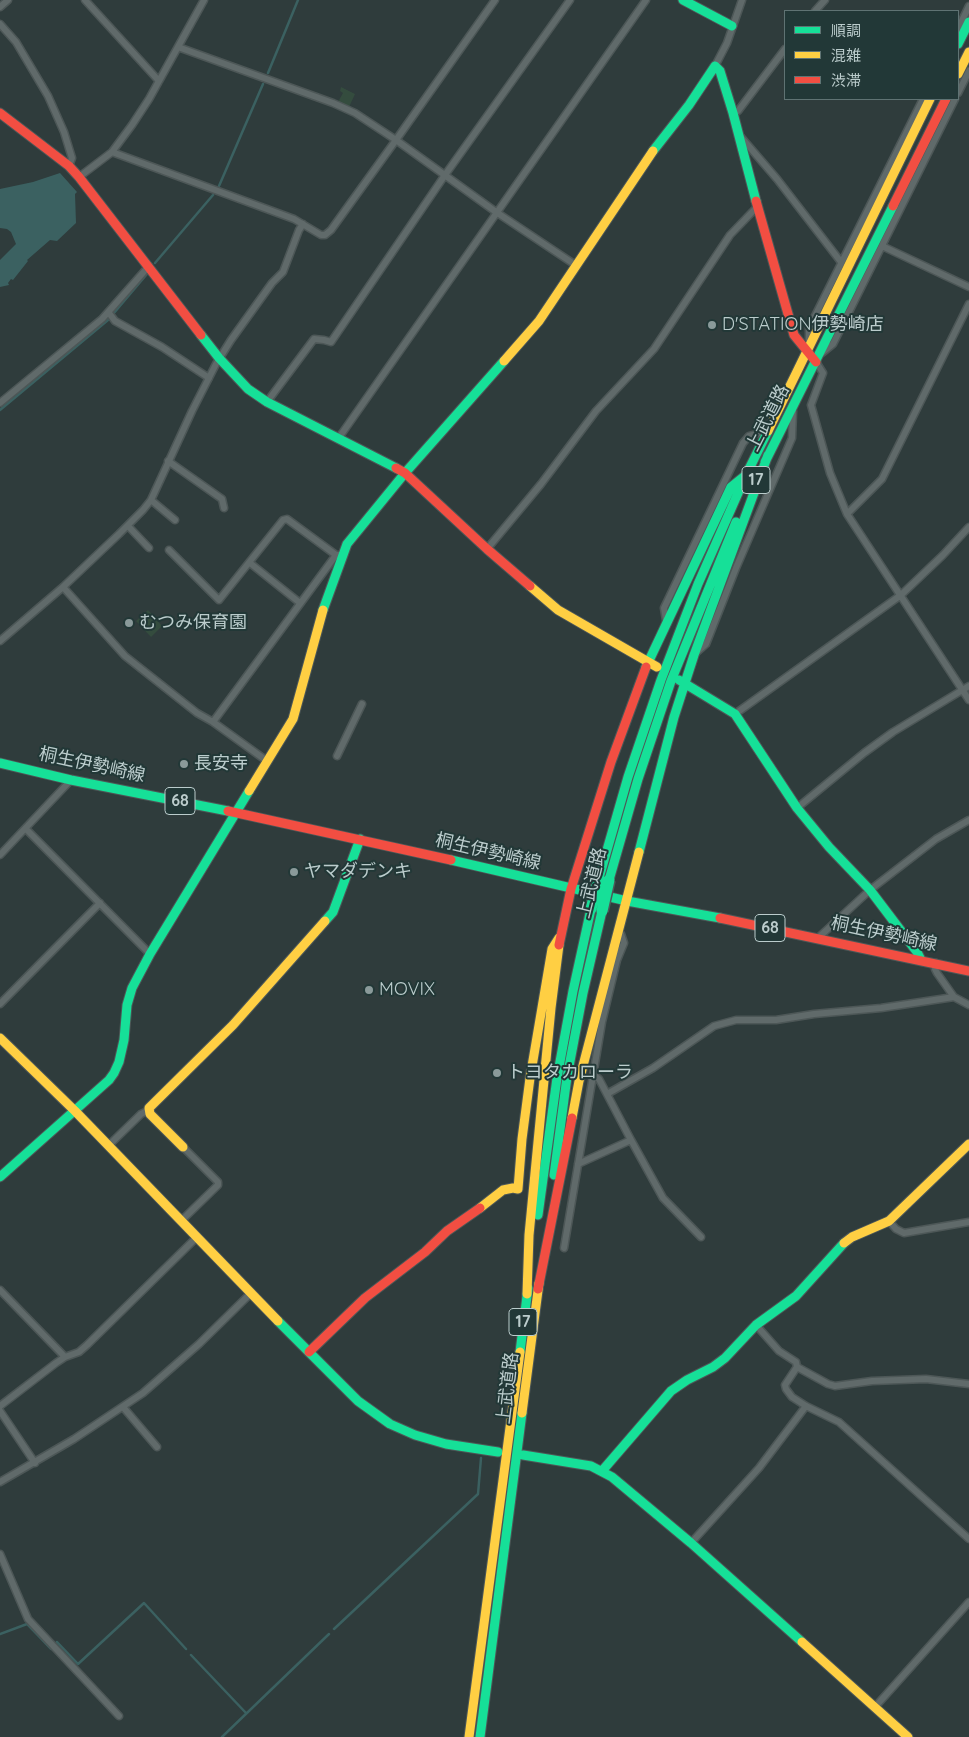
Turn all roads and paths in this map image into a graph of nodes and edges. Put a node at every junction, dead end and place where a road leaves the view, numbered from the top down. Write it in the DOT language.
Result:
graph roads {
  1 [pos="8,0"];
  2 [pos="85,0"];
  3 [pos="204,0"];
  4 [pos="495,0"];
  5 [pos="570,0"];
  6 [pos="646,0"];
  7 [pos="683,0"];
  8 [pos="742,0"];
  9 [pos="825,0"];
  10 [pos="969,6"];
  11 [pos="0,7"];
  12 [pos="816,10"];
  13 [pos="969,22"];
  14 [pos="0,24"];
  15 [pos="732,26"];
  16 [pos="959,27"];
  17 [pos="959,42"];
  18 [pos="178,47"];
  19 [pos="784,50"];
  20 [pos="969,52"];
  21 [pos="715,66"];
  22 [pos="969,71"];
  23 [pos="959,72"];
  24 [pos="159,81"];
  25 [pos="959,92"];
  26 [pos="922,100"];
  27 [pos="930,100"];
  28 [pos="945,100"];
  29 [pos="955,100"];
  30 [pos="0,113"];
  31 [pos="733,114"];
  32 [pos="739,134"];
  33 [pos="396,140"];
  34 [pos="112,152"];
  35 [pos="69,166"];
  36 [pos="445,175"];
  37 [pos="79,176"];
  38 [pos="757,207"];
  39 [pos="496,212"];
  40 [pos="303,224"];
  41 [pos="882,246"];
  42 [pos="877,255"];
  43 [pos="841,262"];
  44 [pos="864,262"];
  45 [pos="149,266"];
  46 [pos="577,266"];
  47 [pos="969,287"];
  48 [pos="969,304"];
  49 [pos="109,313"];
  50 [pos="808,347"];
  51 [pos="219,358"];
  52 [pos="818,358"];
  53 [pos="209,378"];
  54 [pos="267,402"];
  55 [pos="0,403"];
  56 [pos="793,407"];
  57 [pos="768,431"];
  58 [pos="338,439"];
  59 [pos="768,455"];
  60 [pos="168,461"];
  61 [pos="405,473"];
  62 [pos="746,475"];
  63 [pos="151,500"];
  64 [pos="224,508"];
  65 [pos="846,514"];
  66 [pos="175,520"];
  67 [pos="128,526"];
  68 [pos="969,527"];
  69 [pos="149,548"];
  70 [pos="487,549"];
  71 [pos="169,550"];
  72 [pos="340,555"];
  73 [pos="250,563"];
  74 [pos="63,587"];
  75 [pos="901,595"];
  76 [pos="300,603"];
  77 [pos="666,624"];
  78 [pos="0,642"];
  79 [pos="694,655"];
  80 [pos="652,665"];
  81 [pos="682,681"];
  82 [pos="969,686"];
  83 [pos="962,691"];
  84 [pos="969,700"];
  85 [pos="362,704"];
  86 [pos="735,714"];
  87 [pos="213,722"];
  88 [pos="337,756"];
  89 [pos="267,761"];
  90 [pos="0,763"];
  91 [pos="71,780"];
  92 [pos="797,808"];
  93 [pos="235,812"];
  94 [pos="969,820"];
  95 [pos="26,829"];
  96 [pos="360,839"];
  97 [pos="0,855"];
  98 [pos="604,879"];
  99 [pos="571,889"];
  100 [pos="870,890"];
  101 [pos="627,901"];
  102 [pos="100,903"];
  103 [pos="597,910"];
  104 [pos="617,931"];
  105 [pos="560,935"];
  106 [pos="818,938"];
  107 [pos="150,954"];
  108 [pos="921,960"];
  109 [pos="936,963"];
  110 [pos="969,971"];
  111 [pos="954,997"];
  112 [pos="0,1004"];
  113 [pos="969,1005"];
  114 [pos="0,1038"];
  115 [pos="594,1075"];
  116 [pos="607,1094"];
  117 [pos="149,1110"];
  118 [pos="75,1111"];
  119 [pos="631,1140"];
  120 [pos="969,1144"];
  121 [pos="108,1146"];
  122 [pos="183,1147"];
  123 [pos="578,1164"];
  124 [pos="0,1177"];
  125 [pos="181,1221"];
  126 [pos="889,1221"];
  127 [pos="969,1222"];
  128 [pos="197,1237"];
  129 [pos="701,1237"];
  130 [pos="564,1248"];
  131 [pos="538,1289"];
  132 [pos="0,1290"];
  133 [pos="251,1293"];
  134 [pos="527,1294"];
  135 [pos="756,1325"];
  136 [pos="309,1352"];
  137 [pos="65,1357"];
  138 [pos="797,1367"];
  139 [pos="969,1384"];
  140 [pos="0,1406"];
  141 [pos="806,1406"];
  142 [pos="123,1407"];
  143 [pos="0,1411"];
  144 [pos="157,1447"];
  145 [pos="498,1452"];
  146 [pos="523,1454"];
  147 [pos="35,1463"];
  148 [pos="602,1471"];
  149 [pos="0,1482"];
  150 [pos="969,1539"];
  151 [pos="691,1543"];
  152 [pos="0,1554"];
  153 [pos="969,1602"];
  154 [pos="876,1707"];
  155 [pos="119,1716"];
  156 [pos="469,1737"];
  157 [pos="480,1737"];
  158 [pos="908,1737"];
  1 -- 11 [label="street"];
  2 -- 24 [label="street"];
  3 -- 18 [label="street"];
  4 -- 33 [label="street"];
  5 -- 36 [label="street"];
  6 -- 39 [label="street"];
  7 -- 15 [label="main road"];
  8 -- 15 [label="street"];
  9 -- 12 [label="street"];
  10 -- 16 [label="street"];
  13 -- 17 [label="main road"];
  14 -- 35 [label="street"];
  15 -- 21 [label="street"];
  18 -- 24 [label="street"];
  18 -- 33 [label="street"];
  19 -- 31 [label="street"];
  20 -- 23 [label="main road"];
  21 -- 31 [label="main road"];
  21 -- 46 [label="main road"];
  22 -- 25 [label="street"];
  24 -- 34 [label="street"];
  26 -- 43 [label="street"];
  27 -- 50 [label="main road, 上武道路 / 17"];
  28 -- 44 [label="main road, 上武道路 / 17"];
  29 -- 41 [label="street"];
  30 -- 35 [label="main road"];
  31 -- 32 [label="main road"];
  32 -- 38 [label="main road"];
  32 -- 43 [label="street"];
  33 -- 36 [label="street"];
  33 -- 40 [label="street"];
  34 -- 37 [label="street"];
  34 -- 40 [label="street"];
  35 -- 37 [label="main road"];
  36 -- 39 [label="street"];
  36 -- 54 [label="street"];
  37 -- 45 [label="main road"];
  38 -- 50 [label="main road"];
  38 -- 70 [label="street"];
  39 -- 46 [label="street"];
  39 -- 58 [label="street"];
  40 -- 51 [label="street"];
  41 -- 42 [label="street"];
  41 -- 47 [label="street"];
  42 -- 44 [label="street"];
  42 -- 52 [label="street"];
  43 -- 50 [label="street"];
  44 -- 52 [label="main road, 上武道路 / 17"];
  45 -- 49 [label="street"];
  45 -- 51 [label="main road"];
  46 -- 61 [label="main road"];
  48 -- 65 [label="street"];
  49 -- 53 [label="street"];
  49 -- 55 [label="street"];
  50 -- 52 [label="main road"];
  50 -- 57 [label="main road, 上武道路 / 17"];
  51 -- 53 [label="street"];
  51 -- 54 [label="main road"];
  52 -- 56 [label="main road, 上武道路 / 17"];
  52 -- 65 [label="street"];
  53 -- 60 [label="street"];
  54 -- 58 [label="main road"];
  56 -- 59 [label="main road, 上武道路 / 17"];
  56 -- 79 [label="street"];
  57 -- 62 [label="main road, 上武道路 / 17"];
  57 -- 77 [label="street"];
  58 -- 61 [label="main road"];
  59 -- 79 [label="main road"];
  59 -- 98 [label="main road, 上武道路 / 17"];
  60 -- 63 [label="street"];
  60 -- 64 [label="street"];
  61 -- 70 [label="main road"];
  61 -- 72 [label="main road"];
  62 -- 77 [label="main road"];
  62 -- 98 [label="main road, 上武道路 / 17"];
  63 -- 66 [label="street"];
  63 -- 67 [label="street"];
  65 -- 75 [label="street"];
  67 -- 69 [label="street"];
  67 -- 74 [label="street"];
  68 -- 75 [label="street"];
  70 -- 80 [label="main road"];
  71 -- 73 [label="street"];
  72 -- 73 [label="street"];
  72 -- 76 [label="street"];
  72 -- 89 [label="main road"];
  73 -- 76 [label="street"];
  74 -- 78 [label="street"];
  74 -- 87 [label="street"];
  75 -- 83 [label="street"];
  75 -- 86 [label="street"];
  76 -- 87 [label="street"];
  77 -- 80 [label="main road"];
  79 -- 81 [label="main road"];
  80 -- 99 [label="main road"];
  81 -- 86 [label="main road"];
  81 -- 101 [label="main road"];
  82 -- 83 [label="street"];
  83 -- 84 [label="street"];
  83 -- 92 [label="street"];
  85 -- 88 [label="street"];
  86 -- 92 [label="main road"];
  87 -- 89 [label="street"];
  89 -- 93 [label="main road"];
  90 -- 91 [label="main road, 桐生伊勢崎線 / 68"];
  91 -- 93 [label="main road, 桐生伊勢崎線 / 68"];
  91 -- 95 [label="street"];
  92 -- 100 [label="main road"];
  93 -- 96 [label="main road, 桐生伊勢崎線 / 68"];
  93 -- 107 [label="main road"];
  94 -- 100 [label="street"];
  95 -- 97 [label="street"];
  95 -- 102 [label="street"];
  96 -- 99 [label="main road, 桐生伊勢崎線 / 68"];
  96 -- 117 [label="main road"];
  98 -- 103 [label="main road, 上武道路 / 17, bridge"];
  99 -- 101 [label="main road, 桐生伊勢崎線 / 68"];
  99 -- 105 [label="main road"];
  100 -- 106 [label="street"];
  100 -- 108 [label="main road"];
  101 -- 104 [label="main road"];
  101 -- 106 [label="main road, 桐生伊勢崎線 / 68"];
  102 -- 107 [label="street"];
  102 -- 112 [label="street"];
  103 -- 131 [label="main road, 上武道路 / 17"];
  103 -- 134 [label="main road, 上武道路 / 17"];
  104 -- 115 [label="street"];
  104 -- 131 [label="main road"];
  105 -- 134 [label="main road"];
  105 -- 136 [label="main road"];
  106 -- 108 [label="main road, 桐生伊勢崎線 / 68"];
  107 -- 118 [label="main road"];
  108 -- 109 [label="main road, 桐生伊勢崎線 / 68"];
  109 -- 110 [label="main road, 桐生伊勢崎線 / 68"];
  109 -- 111 [label="street"];
  111 -- 113 [label="street"];
  111 -- 116 [label="street"];
  114 -- 118 [label="main road"];
  115 -- 116 [label="street"];
  115 -- 123 [label="street"];
  116 -- 119 [label="street"];
  117 -- 121 [label="street"];
  117 -- 122 [label="main road"];
  118 -- 121 [label="main road"];
  118 -- 124 [label="main road"];
  119 -- 123 [label="street"];
  119 -- 129 [label="street"];
  120 -- 126 [label="main road"];
  121 -- 125 [label="main road"];
  122 -- 125 [label="street"];
  123 -- 130 [label="street"];
  125 -- 128 [label="main road"];
  126 -- 127 [label="street"];
  126 -- 135 [label="main road"];
  128 -- 133 [label="main road"];
  128 -- 137 [label="street"];
  131 -- 157 [label="main road, 上武道路 / 17"];
  132 -- 137 [label="street"];
  133 -- 136 [label="main road"];
  133 -- 142 [label="street"];
  134 -- 156 [label="main road, 上武道路 / 17"];
  135 -- 138 [label="street"];
  135 -- 148 [label="main road"];
  136 -- 145 [label="main road"];
  137 -- 140 [label="street"];
  138 -- 139 [label="street"];
  138 -- 141 [label="street"];
  141 -- 150 [label="street"];
  141 -- 151 [label="street"];
  142 -- 144 [label="street"];
  142 -- 147 [label="street"];
  143 -- 147 [label="street"];
  146 -- 148 [label="main road"];
  147 -- 149 [label="street"];
  148 -- 151 [label="main road"];
  151 -- 154 [label="main road"];
  152 -- 155 [label="street"];
  153 -- 154 [label="street"];
  154 -- 158 [label="main road"];
}
